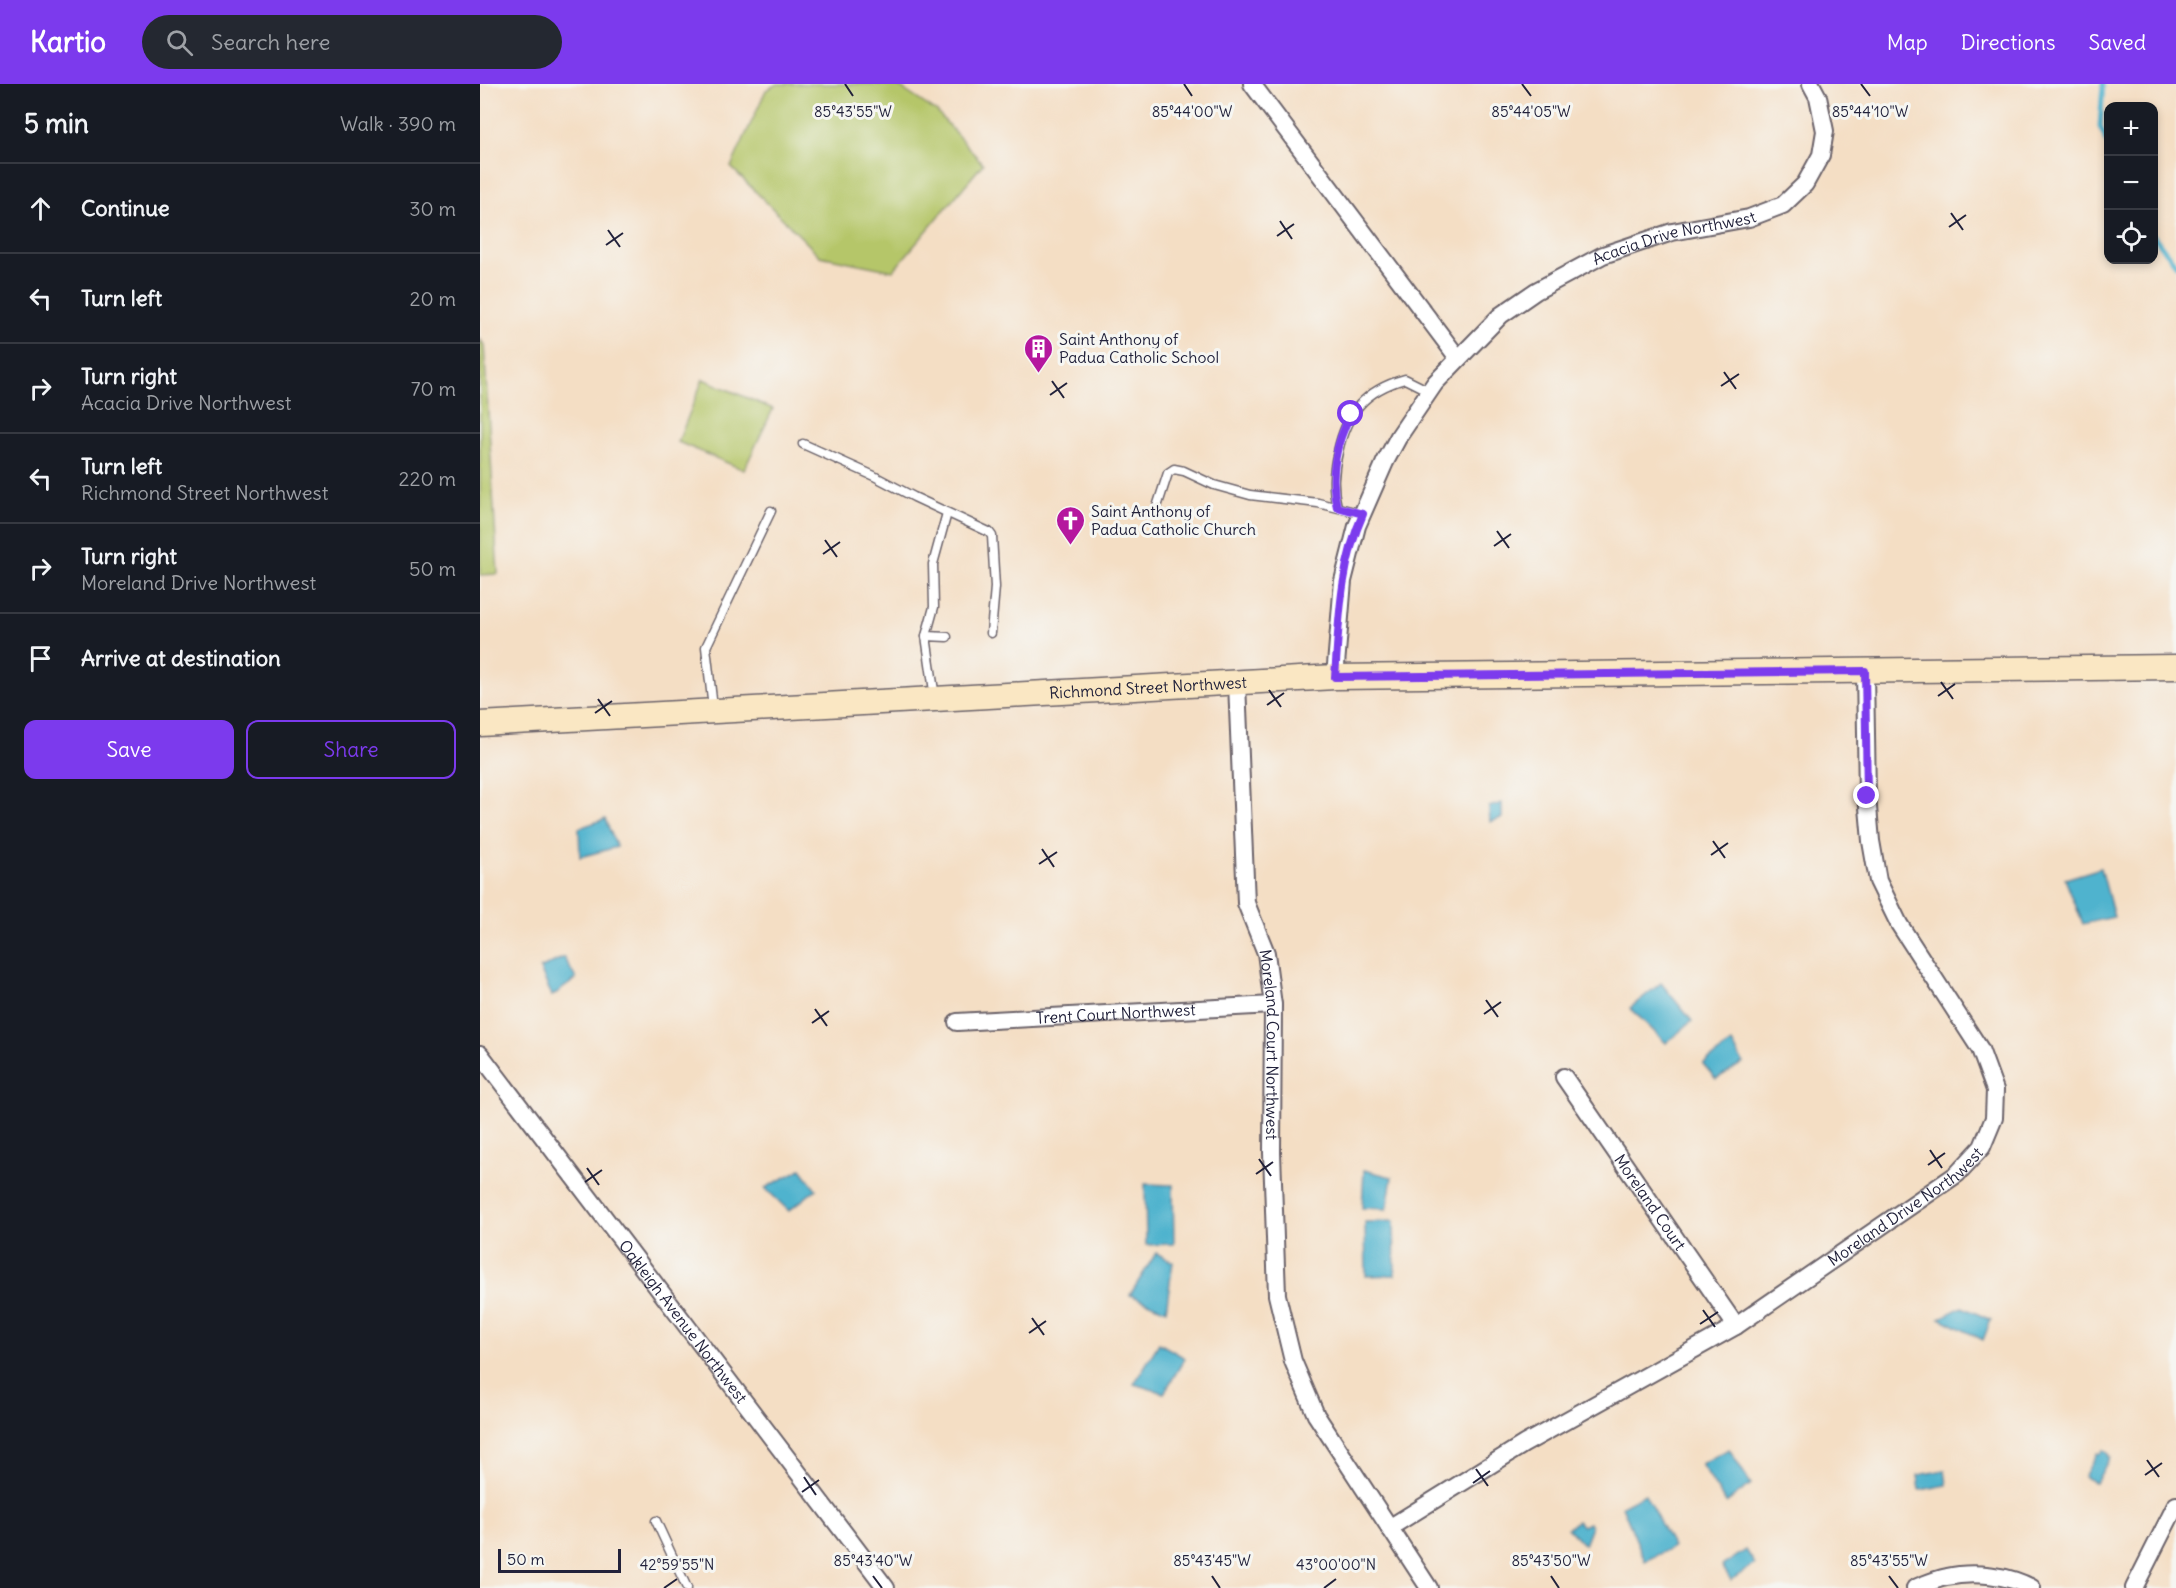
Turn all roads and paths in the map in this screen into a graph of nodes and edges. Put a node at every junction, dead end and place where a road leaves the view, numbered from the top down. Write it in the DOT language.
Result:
graph roads {
  1 [pos="1252,84"];
  2 [pos="1811,84"];
  3 [pos="1458,358"];
  4 [pos="1430,391"];
  5 [pos="803,444"];
  6 [pos="1157,507"];
  7 [pos="1337,507"];
  8 [pos="771,511"];
  9 [pos="947,513"];
  10 [pos="1363,514"];
  11 [pos="991,633"];
  12 [pos="926,636"];
  13 [pos="947,637"];
  14 [pos="2176,667"];
  15 [pos="1865,671"];
  16 [pos="1335,677"];
  17 [pos="1237,683"];
  18 [pos="935,699"];
  19 [pos="714,711"];
  20 [pos="480,724"];
  21 [pos="1273,1005"];
  22 [pos="957,1022"];
  23 [pos="480,1054"];
  24 [pos="1564,1077"];
  25 [pos="1736,1326"];
  26 [pos="2176,1505"];
  27 [pos="656,1521"];
  28 [pos="1389,1528"];
  29 [pos="687,1588"];
  30 [pos="886,1588"];
  31 [pos="1429,1588"];
  32 [pos="1915,1588"];
  33 [pos="2032,1588"];
  34 [pos="2134,1588"];
  1 -- 3 [label="street"];
  2 -- 3 [label="street, Acacia Drive Northwest"];
  3 -- 4 [label="street, Acacia Drive Northwest"];
  4 -- 7 [label="lane"];
  4 -- 10 [label="street, Acacia Drive Northwest"];
  5 -- 9 [label="lane"];
  6 -- 7 [label="lane"];
  7 -- 10 [label="lane"];
  8 -- 19 [label="lane"];
  9 -- 11 [label="lane"];
  9 -- 12 [label="lane"];
  10 -- 16 [label="street, Acacia Drive Northwest"];
  12 -- 13 [label="lane"];
  12 -- 18 [label="lane"];
  14 -- 15 [label="street, Richmond Street Northwest"];
  15 -- 16 [label="street, Richmond Street Northwest"];
  15 -- 25 [label="street, Moreland Drive Northwest"];
  16 -- 17 [label="street, Richmond Street Northwest"];
  17 -- 18 [label="street, Richmond Street Northwest"];
  17 -- 21 [label="street, Moreland Court Northwest"];
  18 -- 19 [label="street, Richmond Street Northwest"];
  19 -- 20 [label="street, Richmond Street Northwest"];
  21 -- 22 [label="street, Trent Court Northwest"];
  21 -- 28 [label="street, Moreland Court Northwest"];
  23 -- 30 [label="street, Oakleigh Avenue Northwest"];
  24 -- 25 [label="street, Moreland Court"];
  25 -- 28 [label="street, Moreland Drive Northwest"];
  26 -- 34 [label="street"];
  27 -- 29 [label="lane"];
  28 -- 31 [label="street, Moreland Court Northwest"];
  32 -- 33 [label="street"];
}
